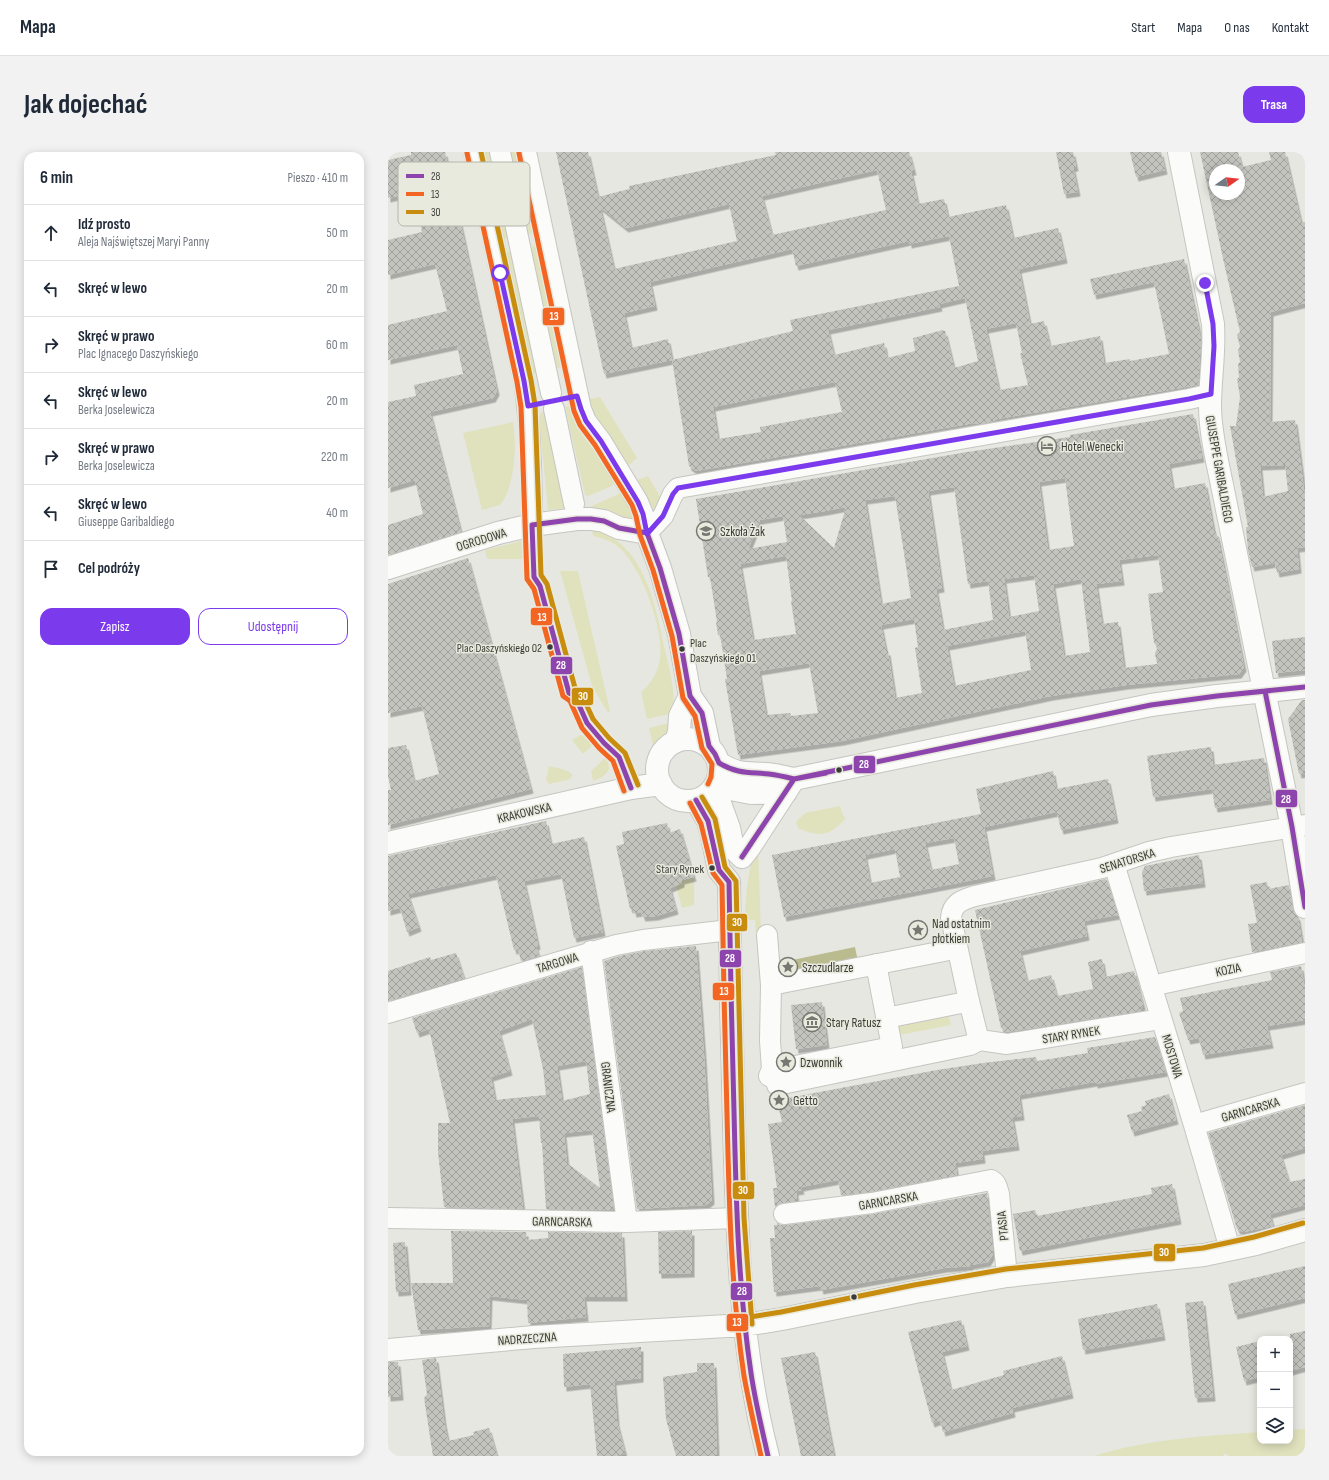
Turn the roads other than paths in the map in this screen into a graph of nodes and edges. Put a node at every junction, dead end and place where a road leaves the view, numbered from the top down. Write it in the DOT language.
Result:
graph roads {
  1 [pos="474,152"];
  2 [pos="500,152"];
  3 [pos="526,152"];
  4 [pos="1179,152"];
  5 [pos="476,162"];
  6 [pos="502,162"];
  7 [pos="528,162"];
  8 [pos="530,171"];
  9 [pos="490,226"];
  10 [pos="516,226"];
  11 [pos="1211,394"];
  12 [pos="577,396"];
  13 [pos="528,406"];
  14 [pos="574,504"];
  15 [pos="532,524"];
  16 [pos="647,534"];
  17 [pos="388,568"];
  18 [pos="1305,687"];
  19 [pos="1264,691"];
  20 [pos="690,696"];
  21 [pos="676,741"];
  22 [pos="714,755"];
  23 [pos="661,784"];
  24 [pos="790,786"];
  25 [pos="714,787"];
  26 [pos="696,800"];
  27 [pos="1298,826"];
  28 [pos="388,843"];
  29 [pos="742,857"];
  30 [pos="1114,864"];
  31 [pos="729,882"];
  32 [pos="1305,907"];
  33 [pos="730,930"];
  34 [pos="767,935"];
  35 [pos="949,950"];
  36 [pos="591,951"];
  37 [pos="1305,953"];
  38 [pos="876,964"];
  39 [pos="771,984"];
  40 [pos="1151,986"];
  41 [pos="961,1003"];
  42 [pos="388,1013"];
  43 [pos="886,1018"];
  44 [pos="1161,1019"];
  45 [pos="980,1040"];
  46 [pos="773,1077"];
  47 [pos="1305,1093"];
  48 [pos="1194,1125"];
  49 [pos="991,1180"];
  50 [pos="784,1214"];
  51 [pos="388,1218"];
  52 [pos="737,1218"];
  53 [pos="626,1222"];
  54 [pos="1305,1230"];
  55 [pos="1230,1249"];
  56 [pos="1007,1276"];
  57 [pos="745,1325"];
  58 [pos="388,1350"];
  59 [pos="768,1456"];
  1 -- 5 [label="street"];
  2 -- 6 [label="street"];
  3 -- 7 [label="street"];
  4 -- 11 [label="street, GIUSEPPE GARIBALDIEGO"];
  8 -- 12 [label="street"];
  9 -- 13 [label="street"];
  10 -- 14 [label="street"];
  11 -- 16 [label="street"];
  11 -- 19 [label="street, GIUSEPPE GARIBALDIEGO"];
  12 -- 13 [label="street"];
  12 -- 16 [label="street"];
  13 -- 15 [label="street"];
  15 -- 16 [label="street, OGRODOWA"];
  15 -- 17 [label="street, OGRODOWA"];
  16 -- 20 [label="street"];
  18 -- 19 [label="street"];
  19 -- 24 [label="street"];
  19 -- 27 [label="street, GIUSEPPE GARIBALDIEGO"];
  20 -- 21 [label="street"];
  20 -- 22 [label="street"];
  21 -- 22 [label="street"];
  21 -- 23 [label="street"];
  22 -- 24 [label="street"];
  22 -- 25 [label="street"];
  23 -- 26 [label="street"];
  23 -- 28 [label="street, KRAKOWSKA"];
  24 -- 25 [label="street"];
  24 -- 29 [label="street"];
  25 -- 26 [label="street"];
  25 -- 29 [label="street"];
  26 -- 31 [label="street"];
  27 -- 30 [label="street, SENATORSKA"];
  27 -- 32 [label="street, GIUSEPPE GARIBALDIEGO"];
  29 -- 31 [label="street"];
  30 -- 40 [label="street, MOSTOWA"];
  30 -- 45 [label="street, SENATORSKA"];
  31 -- 33 [label="street"];
  33 -- 36 [label="street, TARGOWA"];
  33 -- 52 [label="street"];
  34 -- 39 [label="street"];
  35 -- 38 [label="street"];
  36 -- 42 [label="street, TARGOWA"];
  36 -- 53 [label="street, GRANICZNA"];
  37 -- 40 [label="street, KOZIA"];
  38 -- 39 [label="street"];
  38 -- 43 [label="street"];
  39 -- 46 [label="street"];
  40 -- 44 [label="street, MOSTOWA"];
  41 -- 43 [label="street"];
  43 -- 46 [label="street"];
  44 -- 45 [label="street, STARY RYNEK"];
  44 -- 48 [label="street, MOSTOWA"];
  45 -- 46 [label="street, STARY RYNEK"];
  47 -- 48 [label="street, GARNCARSKA"];
  48 -- 55 [label="street, MOSTOWA"];
  49 -- 50 [label="street, GARNCARSKA"];
  49 -- 56 [label="street, PTASIA"];
  51 -- 53 [label="street, GARNCARSKA"];
  52 -- 53 [label="street, GARNCARSKA"];
  52 -- 57 [label="street"];
  54 -- 55 [label="street, NADRZECZNA"];
  55 -- 56 [label="street, NADRZECZNA"];
  56 -- 57 [label="street, NADRZECZNA"];
  57 -- 58 [label="street, NADRZECZNA"];
  57 -- 59 [label="street"];
}
